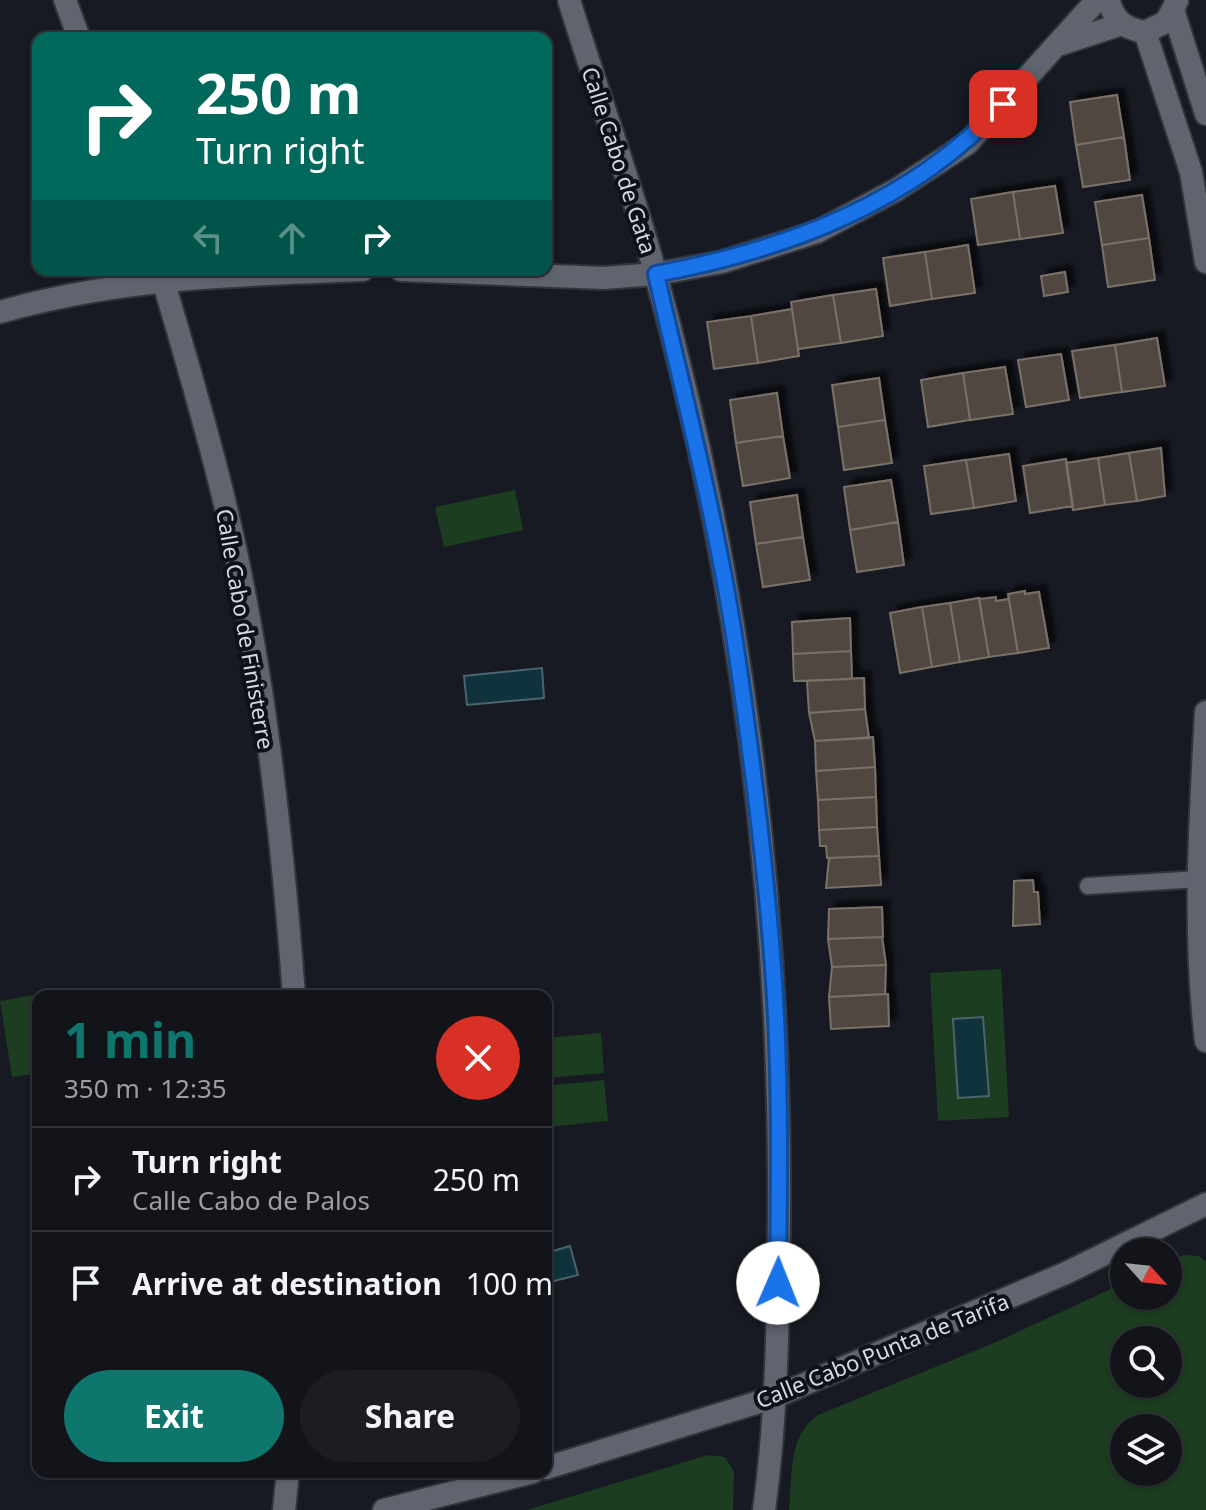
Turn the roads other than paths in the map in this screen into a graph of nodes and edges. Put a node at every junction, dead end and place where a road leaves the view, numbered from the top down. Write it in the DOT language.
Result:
graph roads {
  1 [pos="65,0"];
  2 [pos="569,0"];
  3 [pos="1097,0"];
  4 [pos="1109,0"];
  5 [pos="1175,6"];
  6 [pos="1122,24"];
  7 [pos="77,32"];
  8 [pos="1145,32"];
  9 [pos="1056,46"];
  10 [pos="1206,114"];
  11 [pos="1206,262"];
  12 [pos="656,274"];
  13 [pos="152,276"];
  14 [pos="162,276"];
  15 [pos="552,276"];
  16 [pos="0,312"];
  17 [pos="1206,712"];
  18 [pos="1199,879"];
  19 [pos="1088,886"];
  20 [pos="294,990"];
  21 [pos="1206,1041"];
  22 [pos="1206,1204"];
  23 [pos="772,1398"];
  24 [pos="552,1466"];
  25 [pos="287,1478"];
  26 [pos="509,1478"];
  27 [pos="284,1510"];
  28 [pos="384,1510"];
  29 [pos="764,1510"];
  1 -- 7 [label="street"];
  2 -- 12 [label="street, Calle Cabo de Gata"];
  3 -- 9 [label="street"];
  4 -- 6 [label="street"];
  5 -- 8 [label="street"];
  5 -- 10 [label="street"];
  6 -- 8 [label="street"];
  6 -- 9 [label="street"];
  8 -- 11 [label="street"];
  9 -- 12 [label="street"];
  12 -- 15 [label="street"];
  12 -- 23 [label="street, Calle Cabo de Gata"];
  13 -- 16 [label="street"];
  14 -- 20 [label="street, Calle Cabo de Finisterre"];
  17 -- 18 [label="street"];
  18 -- 19 [label="lane"];
  18 -- 21 [label="street"];
  22 -- 23 [label="street, Calle Cabo Punta de Tarifa"];
  23 -- 24 [label="street, Calle Cabo Punta de Tarifa"];
  23 -- 29 [label="street, Calle Cabo de Gata"];
  25 -- 27 [label="street"];
  26 -- 28 [label="street"];
}
